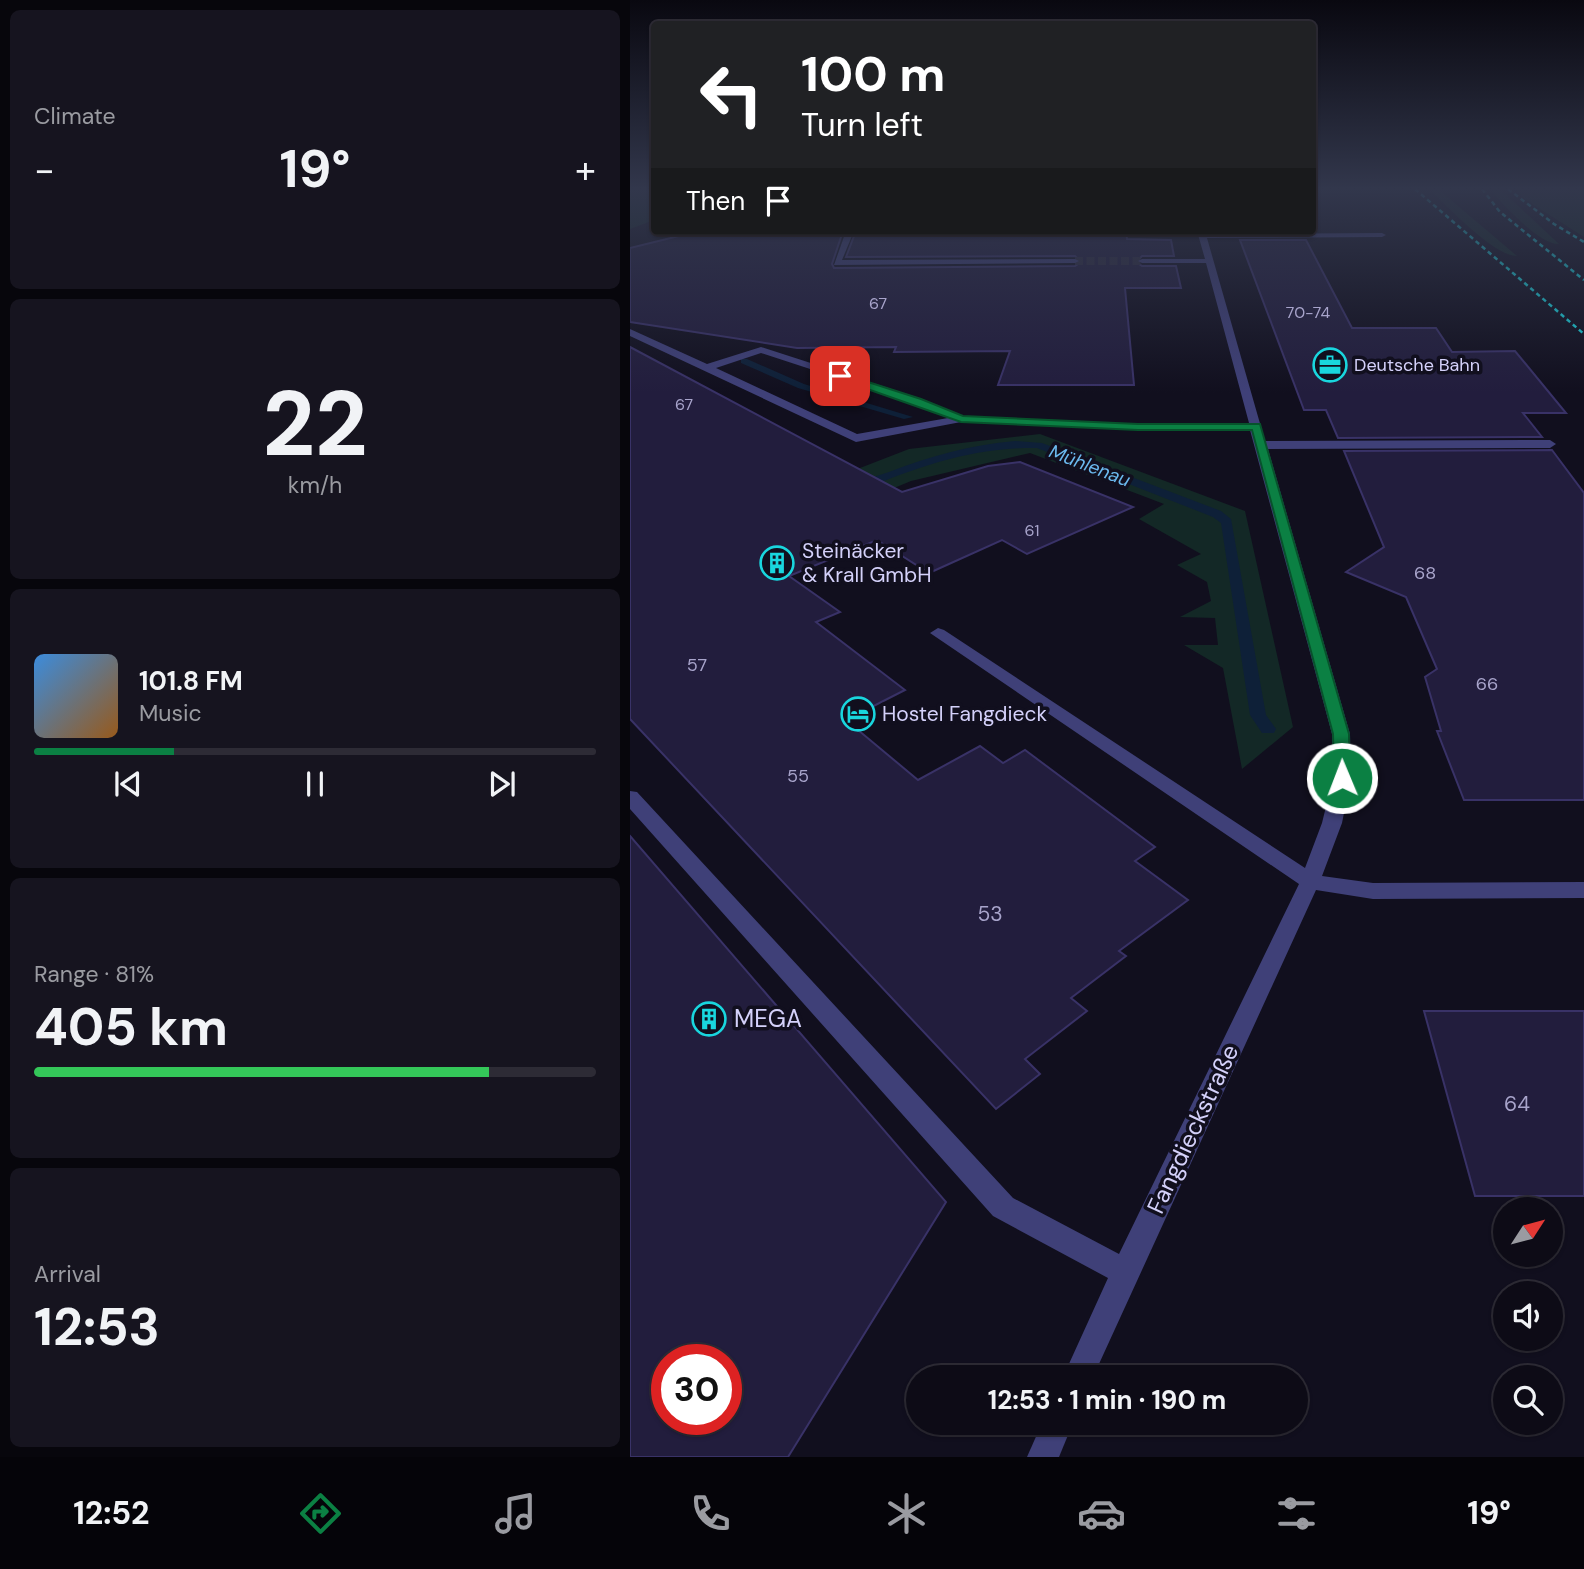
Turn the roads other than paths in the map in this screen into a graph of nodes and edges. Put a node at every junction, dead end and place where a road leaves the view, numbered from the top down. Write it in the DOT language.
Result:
graph roads {
  1 [pos="839,257"];
  2 [pos="1208,257"];
  3 [pos="1076,261"];
  4 [pos="1143,261"];
  5 [pos="1209,261"];
  6 [pos="630,332"];
  7 [pos="710,367"];
  8 [pos="961,419"];
  9 [pos="1259,436"];
  10 [pos="1550,443"];
  11 [pos="938,633"];
  12 [pos="630,797"];
  13 [pos="1310,882"];
  14 [pos="1584,890"];
  15 [pos="1125,1272"];
  16 [pos="1083,1365"];
  17 [pos="1053,1435"];
  18 [pos="1043,1457"];
  1 -- 3 [label="street"];
  2 -- 5 [label="street, Fangdieckstraße"];
  4 -- 5 [label="street"];
  5 -- 9 [label="street, Fangdieckstraße"];
  6 -- 7 [label="street"];
  7 -- 8 [label="street"];
  7 -- 8 [label="street"];
  8 -- 9 [label="street"];
  9 -- 10 [label="street"];
  9 -- 13 [label="street, Fangdieckstraße"];
  11 -- 13 [label="street"];
  12 -- 15 [label="street"];
  13 -- 14 [label="street"];
  13 -- 15 [label="street, Fangdieckstraße"];
  15 -- 16 [label="street, Fangdieckstraße"];
  17 -- 18 [label="street"];
}
